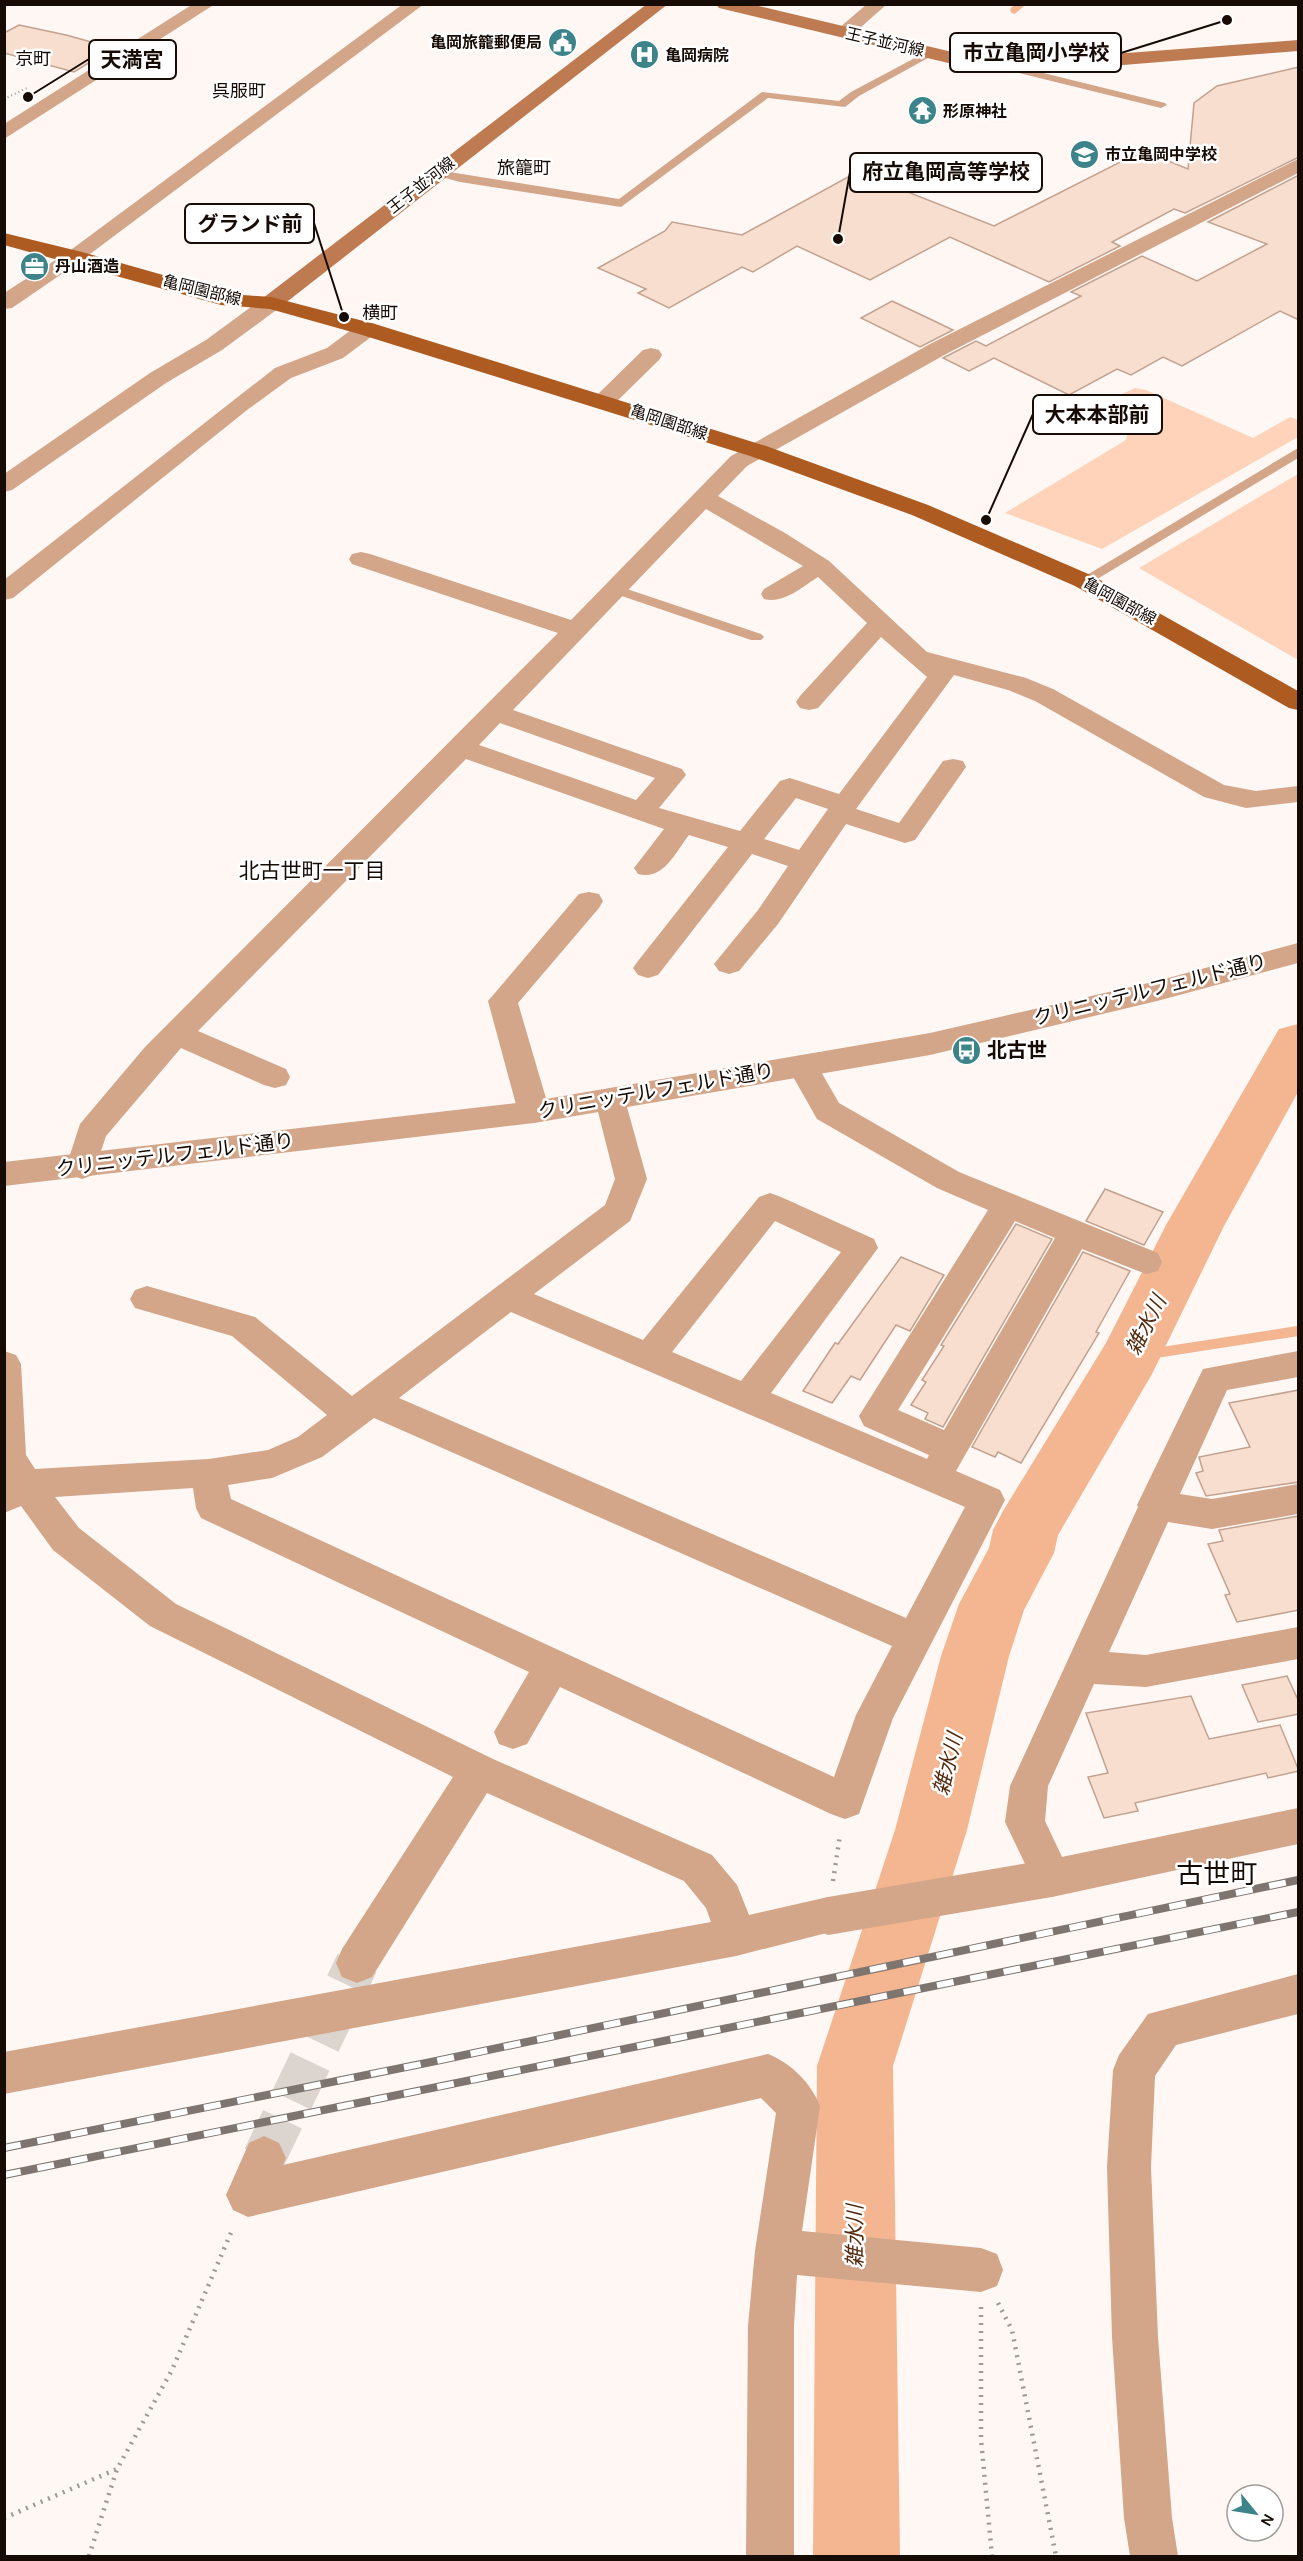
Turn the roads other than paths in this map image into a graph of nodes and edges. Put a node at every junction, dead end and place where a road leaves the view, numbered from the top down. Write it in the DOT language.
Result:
graph roads {
  1 [pos="206,4"];
  2 [pos="416,4"];
  3 [pos="659,4"];
  4 [pos="725,4"];
  5 [pos="878,4"];
  6 [pos="845,32"];
  7 [pos="1295,47"];
  8 [pos="932,53"];
  9 [pos="999,65"];
  10 [pos="1161,105"];
  11 [pos="4,133"];
  12 [pos="1299,165"];
  13 [pos="436,174"];
  14 [pos="4,240"];
  15 [pos="75,256"];
  16 [pos="4,303"];
  17 [pos="270,303"];
  18 [pos="366,329"];
  19 [pos="651,355"];
  20 [pos="604,401"];
  21 [pos="758,451"];
  22 [pos="1299,452"];
  23 [pos="4,485"];
  24 [pos="704,498"];
  25 [pos="361,559"];
  26 [pos="820,566"];
  27 [pos="1084,581"];
  28 [pos="8,587"];
  29 [pos="615,589"];
  30 [pos="773,594"];
  31 [pos="880,623"];
  32 [pos="575,630"];
  33 [pos="756,637"];
  34 [pos="912,656"];
  35 [pos="809,702"];
  36 [pos="1299,702"];
  37 [pos="496,713"];
  38 [pos="461,748"];
  39 [pos="953,767"];
  40 [pos="1299,794"];
  41 [pos="842,808"];
  42 [pos="642,812"];
  43 [pos="682,826"];
  44 [pos="746,843"];
  45 [pos="805,862"];
  46 [pos="648,868"];
  47 [pos="589,901"];
  48 [pos="1299,953"];
  49 [pos="729,964"];
  50 [pos="648,968"];
  51 [pos="177,1034"];
  52 [pos="802,1066"];
  53 [pos="275,1077"];
  54 [pos="610,1100"];
  55 [pos="534,1112"];
  56 [pos="82,1167"];
  57 [pos="4,1174"];
  58 [pos="1008,1205"];
  59 [pos="1075,1232"];
  60 [pos="1146,1262"];
  61 [pos="508,1297"];
  62 [pos="147,1299"];
  63 [pos="648,1357"];
  64 [pos="4,1364"];
  65 [pos="1299,1364"];
  66 [pos="748,1398"];
  67 [pos="361,1408"];
  68 [pos="943,1463"];
  69 [pos="209,1473"];
  70 [pos="15,1491"];
  71 [pos="1299,1499"];
  72 [pos="1155,1505"];
  73 [pos="915,1639"];
  74 [pos="1299,1643"];
  75 [pos="552,1667"];
  76 [pos="1084,1667"];
  77 [pos="513,1732"];
  78 [pos="479,1771"];
  79 [pos="1299,1827"];
  80 [pos="1052,1878"];
  81 [pos="736,1937"];
  82 [pos="357,1964"];
  83 [pos="1299,1994"];
  84 [pos="4,2073"];
  85 [pos="256,2176"];
  86 [pos="777,2252"];
  87 [pos="981,2270"];
  88 [pos="770,2556"];
  89 [pos="1154,2556"];
  1 -- 11 [label="street"];
  2 -- 15 [label="street"];
  3 -- 13 [label="main road, 王子並河線"];
  4 -- 6 [label="main road, 王子並河線"];
  5 -- 6 [label="street"];
  6 -- 8 [label="main road, 王子並河線"];
  7 -- 9 [label="main road, 王子並河線"];
  8 -- 9 [label="main road, 王子並河線"];
  8 -- 13 [label="lane"];
  9 -- 10 [label="lane"];
  12 -- 21 [label="street"];
  13 -- 17 [label="main road, 王子並河線"];
  14 -- 15 [label="main road, 亀岡園部線"];
  15 -- 16 [label="street"];
  15 -- 17 [label="main road, 亀岡園部線"];
  17 -- 18 [label="main road, 亀岡園部線"];
  17 -- 23 [label="street"];
  18 -- 20 [label="main road, 亀岡園部線"];
  18 -- 28 [label="street"];
  19 -- 20 [label="street"];
  20 -- 21 [label="main road, 亀岡園部線"];
  21 -- 24 [label="street"];
  21 -- 27 [label="main road, 亀岡園部線"];
  22 -- 27 [label="lane"];
  24 -- 26 [label="street"];
  24 -- 29 [label="street"];
  25 -- 32 [label="street"];
  26 -- 30 [label="street"];
  26 -- 31 [label="street"];
  27 -- 36 [label="main road, 亀岡園部線"];
  29 -- 32 [label="street"];
  29 -- 33 [label="lane"];
  31 -- 34 [label="street"];
  31 -- 35 [label="street"];
  32 -- 37 [label="street"];
  34 -- 40 [label="street"];
  34 -- 41 [label="street"];
  37 -- 38 [label="street"];
  37 -- 42 [label="street"];
  38 -- 42 [label="street"];
  38 -- 51 [label="street"];
  39 -- 41 [label="street"];
  41 -- 44 [label="street"];
  41 -- 45 [label="street"];
  42 -- 43 [label="street"];
  43 -- 44 [label="street"];
  43 -- 46 [label="street"];
  44 -- 45 [label="street"];
  44 -- 50 [label="street"];
  45 -- 49 [label="street"];
  47 -- 55 [label="street"];
  48 -- 52 [label="street, クリニッテルフェルド通り"];
  51 -- 53 [label="street"];
  51 -- 56 [label="street"];
  52 -- 54 [label="street, クリニッテルフェルド通り"];
  52 -- 58 [label="street"];
  54 -- 55 [label="street, クリニッテルフェルド通り"];
  54 -- 61 [label="street"];
  55 -- 56 [label="street, クリニッテルフェルド通り"];
  56 -- 57 [label="street, クリニッテルフェルド通り"];
  58 -- 59 [label="street"];
  58 -- 68 [label="street"];
  59 -- 60 [label="street"];
  59 -- 68 [label="street"];
  61 -- 63 [label="street"];
  61 -- 67 [label="street"];
  62 -- 67 [label="street"];
  63 -- 66 [label="street"];
  63 -- 66 [label="street"];
  64 -- 70 [label="street"];
  65 -- 72 [label="street"];
  66 -- 68 [label="street"];
  67 -- 69 [label="street"];
  67 -- 73 [label="street"];
  68 -- 73 [label="street"];
  69 -- 70 [label="street"];
  69 -- 75 [label="street"];
  70 -- 78 [label="street"];
  71 -- 72 [label="street"];
  72 -- 76 [label="street"];
  73 -- 75 [label="street"];
  74 -- 76 [label="street"];
  75 -- 77 [label="street"];
  76 -- 80 [label="street"];
  78 -- 81 [label="street"];
  78 -- 82 [label="street"];
  79 -- 80 [label="street"];
  80 -- 81 [label="street"];
  81 -- 84 [label="street"];
  83 -- 89 [label="street"];
  85 -- 86 [label="street"];
  86 -- 87 [label="street"];
  86 -- 88 [label="street"];
}
